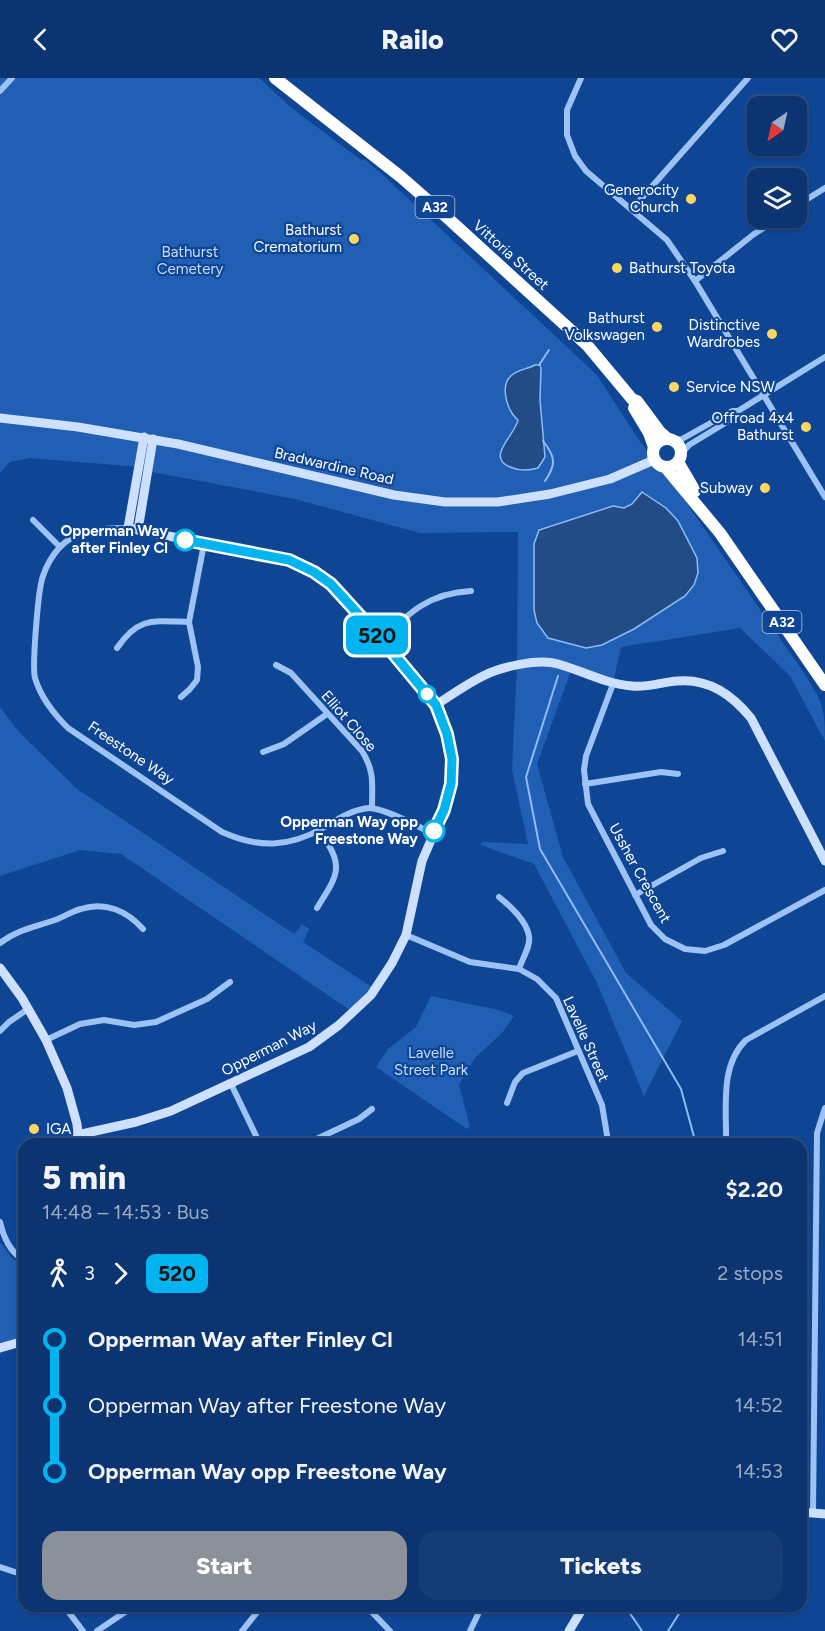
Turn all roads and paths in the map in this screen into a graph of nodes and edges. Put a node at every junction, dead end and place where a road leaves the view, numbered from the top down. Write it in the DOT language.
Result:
graph roads {
  1 [pos="12,78"];
  2 [pos="581,78"];
  3 [pos="748,78"];
  4 [pos="279,79"];
  5 [pos="0,91"];
  6 [pos="825,188"];
  7 [pos="807,199"];
  8 [pos="632,209"];
  9 [pos="763,228"];
  10 [pos="695,281"];
  11 [pos="825,357"];
  12 [pos="763,396"];
  13 [pos="632,399"];
  14 [pos="738,411"];
  15 [pos="1,419"];
  16 [pos="148,438"];
  17 [pos="670,440"];
  18 [pos="654,454"];
  19 [pos="680,458"];
  20 [pos="666,468"];
  21 [pos="825,497"];
  22 [pos="33,520"];
  23 [pos="133,529"];
  24 [pos="720,533"];
  25 [pos="204,544"];
  26 [pos="60,547"];
  27 [pos="471,591"];
  28 [pos="189,621"];
  29 [pos="382,640"];
  30 [pos="117,648"];
  31 [pos="276,665"];
  32 [pos="613,684"];
  33 [pos="825,685"];
  34 [pos="180,697"];
  35 [pos="436,705"];
  36 [pos="327,714"];
  37 [pos="263,752"];
  38 [pos="678,774"];
  39 [pos="585,784"];
  40 [pos="372,808"];
  41 [pos="319,830"];
  42 [pos="433,834"];
  43 [pos="723,851"];
  44 [pos="825,861"];
  45 [pos="825,890"];
  46 [pos="635,895"];
  47 [pos="499,897"];
  48 [pos="317,908"];
  49 [pos="143,929"];
  50 [pos="406,935"];
  51 [pos="0,944"];
  52 [pos="0,968"];
  53 [pos="519,969"];
  54 [pos="230,982"];
  55 [pos="825,996"];
  56 [pos="28,1009"];
  57 [pos="0,1031"];
  58 [pos="46,1040"];
  59 [pos="578,1051"];
  60 [pos="231,1084"];
  61 [pos="507,1103"];
  62 [pos="825,1108"];
  63 [pos="372,1109"];
  64 [pos="78,1138"];
  65 [pos="84,1138"];
  66 [pos="257,1138"];
  67 [pos="319,1138"];
  68 [pos="607,1138"];
  69 [pos="726,1138"];
  70 [pos="0,1222"];
  71 [pos="18,1256"];
  72 [pos="18,1343"];
  73 [pos="0,1348"];
  74 [pos="807,1512"];
  75 [pos="813,1513"];
  76 [pos="825,1514"];
  77 [pos="0,1567"];
  78 [pos="18,1573"];
  79 [pos="69,1612"];
  80 [pos="125,1612"];
  81 [pos="258,1612"];
  82 [pos="373,1612"];
  83 [pos="479,1612"];
  84 [pos="578,1612"];
  85 [pos="247,1629"];
  86 [pos="83,1631"];
  87 [pos="97,1631"];
  88 [pos="390,1631"];
  89 [pos="470,1631"];
  90 [pos="569,1631"];
  1 -- 5 [label="street"];
  2 -- 8 [label="street"];
  3 -- 8 [label="street"];
  4 -- 13 [label="highway, Vittoria Street / A32"];
  6 -- 7 [label="street"];
  8 -- 10 [label="street"];
  9 -- 10 [label="street"];
  10 -- 12 [label="street"];
  11 -- 12 [label="street"];
  12 -- 14 [label="street"];
  12 -- 21 [label="street"];
  13 -- 17 [label="highway, Vittoria Street / A32"];
  13 -- 18 [label="highway, Vittoria Street / A32"];
  14 -- 17 [label="street"];
  14 -- 19 [label="street"];
  15 -- 16 [label="street, Bradwardine Road"];
  16 -- 18 [label="street, Bradwardine Road"];
  16 -- 23 [label="street"];
  17 -- 18 [label="highway"];
  17 -- 19 [label="highway, A32"];
  18 -- 20 [label="highway, A32"];
  19 -- 20 [label="highway"];
  19 -- 24 [label="highway, A32"];
  20 -- 24 [label="highway, A32"];
  22 -- 26 [label="street"];
  23 -- 25 [label="street, Opperman Way"];
  23 -- 26 [label="street, Freestone Way"];
  24 -- 33 [label="highway, A32"];
  25 -- 28 [label="street"];
  25 -- 29 [label="street, Opperman Way"];
  26 -- 41 [label="street, Freestone Way"];
  27 -- 29 [label="street"];
  28 -- 30 [label="street"];
  28 -- 34 [label="street"];
  29 -- 35 [label="street, Opperman Way"];
  31 -- 36 [label="street, Elliot Close"];
  32 -- 35 [label="street"];
  32 -- 39 [label="street, Ussher Crescent"];
  32 -- 44 [label="street"];
  35 -- 42 [label="street, Opperman Way"];
  36 -- 37 [label="street"];
  36 -- 40 [label="street, Elliot Close"];
  38 -- 39 [label="street"];
  39 -- 46 [label="street, Ussher Crescent"];
  40 -- 41 [label="street, Freestone Way"];
  40 -- 42 [label="street"];
  41 -- 48 [label="street"];
  42 -- 50 [label="street, Opperman Way"];
  43 -- 46 [label="street"];
  45 -- 46 [label="street, Ussher Crescent"];
  47 -- 53 [label="street"];
  49 -- 51 [label="street"];
  50 -- 53 [label="street, Lavelle Street"];
  50 -- 60 [label="street, Opperman Way"];
  52 -- 56 [label="street"];
  53 -- 59 [label="street, Lavelle Street"];
  54 -- 58 [label="street"];
  55 -- 69 [label="street"];
  56 -- 57 [label="street"];
  56 -- 58 [label="street"];
  58 -- 64 [label="street"];
  59 -- 61 [label="street"];
  59 -- 68 [label="street, Lavelle Street"];
  60 -- 65 [label="street, Opperman Way"];
  60 -- 66 [label="street"];
  62 -- 75 [label="street"];
  63 -- 67 [label="street"];
  70 -- 71 [label="street"];
  72 -- 73 [label="street"];
  74 -- 75 [label="street"];
  75 -- 76 [label="street"];
  77 -- 78 [label="street"];
  79 -- 86 [label="street"];
  80 -- 87 [label="street"];
  81 -- 85 [label="street"];
  82 -- 88 [label="street"];
  83 -- 89 [label="street"];
  84 -- 90 [label="street"];
}
